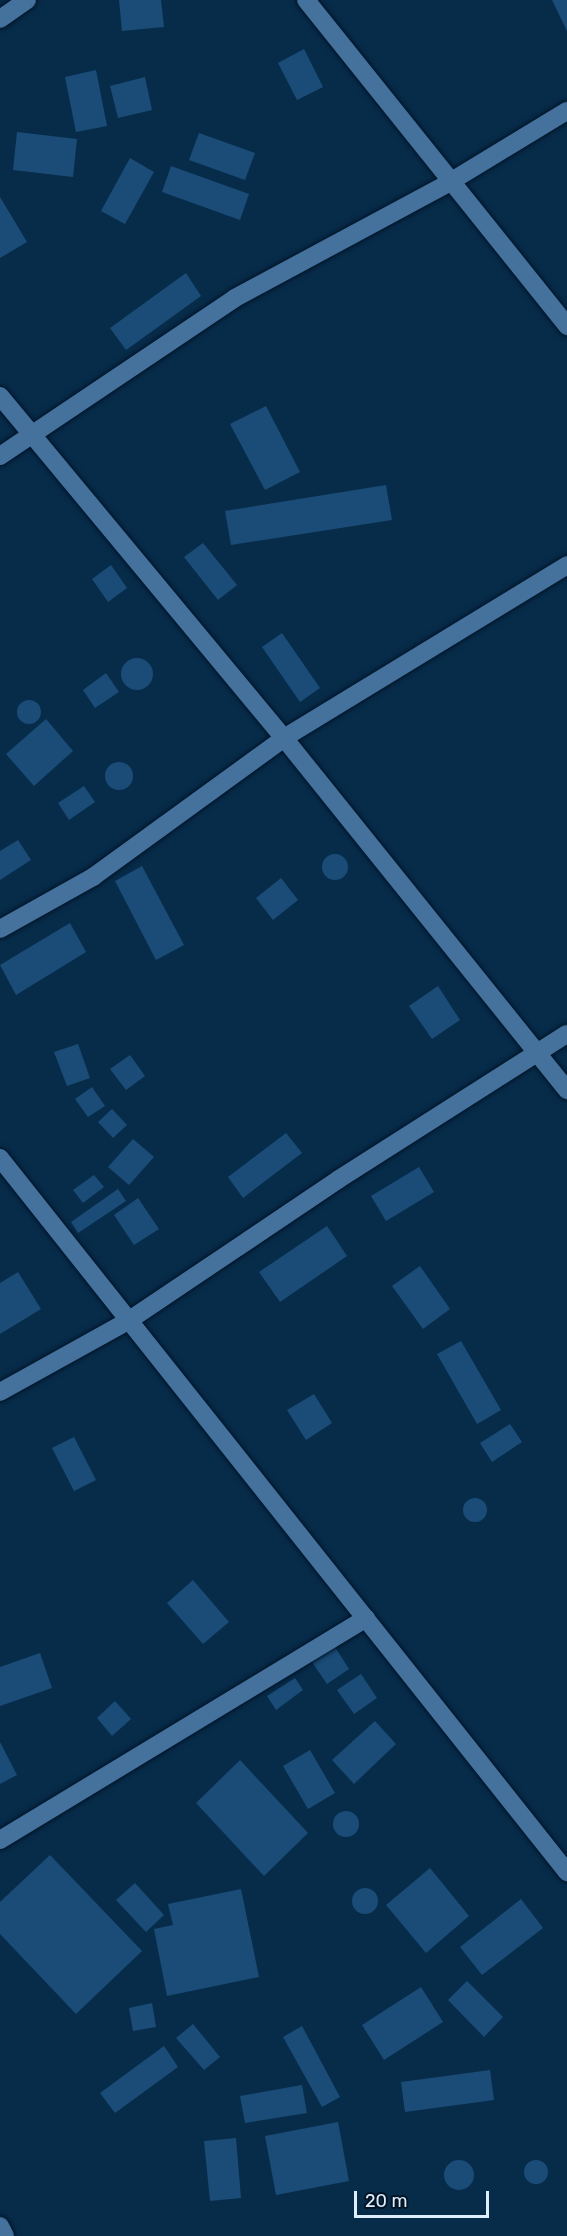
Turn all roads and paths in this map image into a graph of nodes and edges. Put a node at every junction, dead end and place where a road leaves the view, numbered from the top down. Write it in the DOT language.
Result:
graph roads {
  1 [pos="27,0"];
  2 [pos="306,0"];
  3 [pos="0,19"];
  4 [pos="567,111"];
  5 [pos="450,182"];
  6 [pos="567,326"];
  7 [pos="0,396"];
  8 [pos="32,435"];
  9 [pos="0,456"];
  10 [pos="567,565"];
  11 [pos="284,738"];
  12 [pos="0,929"];
  13 [pos="567,1034"];
  14 [pos="538,1052"];
  15 [pos="567,1090"];
  16 [pos="0,1158"];
  17 [pos="128,1322"];
  18 [pos="0,1392"];
  19 [pos="366,1618"];
  20 [pos="0,1840"];
  21 [pos="567,1872"];
  22 [pos="0,2226"];
  23 [pos="5,2236"];
  1 -- 3 [label="street"];
  2 -- 5 [label="street"];
  4 -- 5 [label="street"];
  5 -- 6 [label="street"];
  5 -- 8 [label="street"];
  7 -- 8 [label="street"];
  8 -- 9 [label="street"];
  8 -- 11 [label="street"];
  10 -- 11 [label="street"];
  11 -- 12 [label="street"];
  11 -- 14 [label="street"];
  13 -- 14 [label="street"];
  14 -- 15 [label="street"];
  14 -- 17 [label="street"];
  16 -- 17 [label="street"];
  17 -- 18 [label="street"];
  17 -- 19 [label="street"];
  19 -- 20 [label="street"];
  19 -- 21 [label="street"];
  22 -- 23 [label="street"];
}
